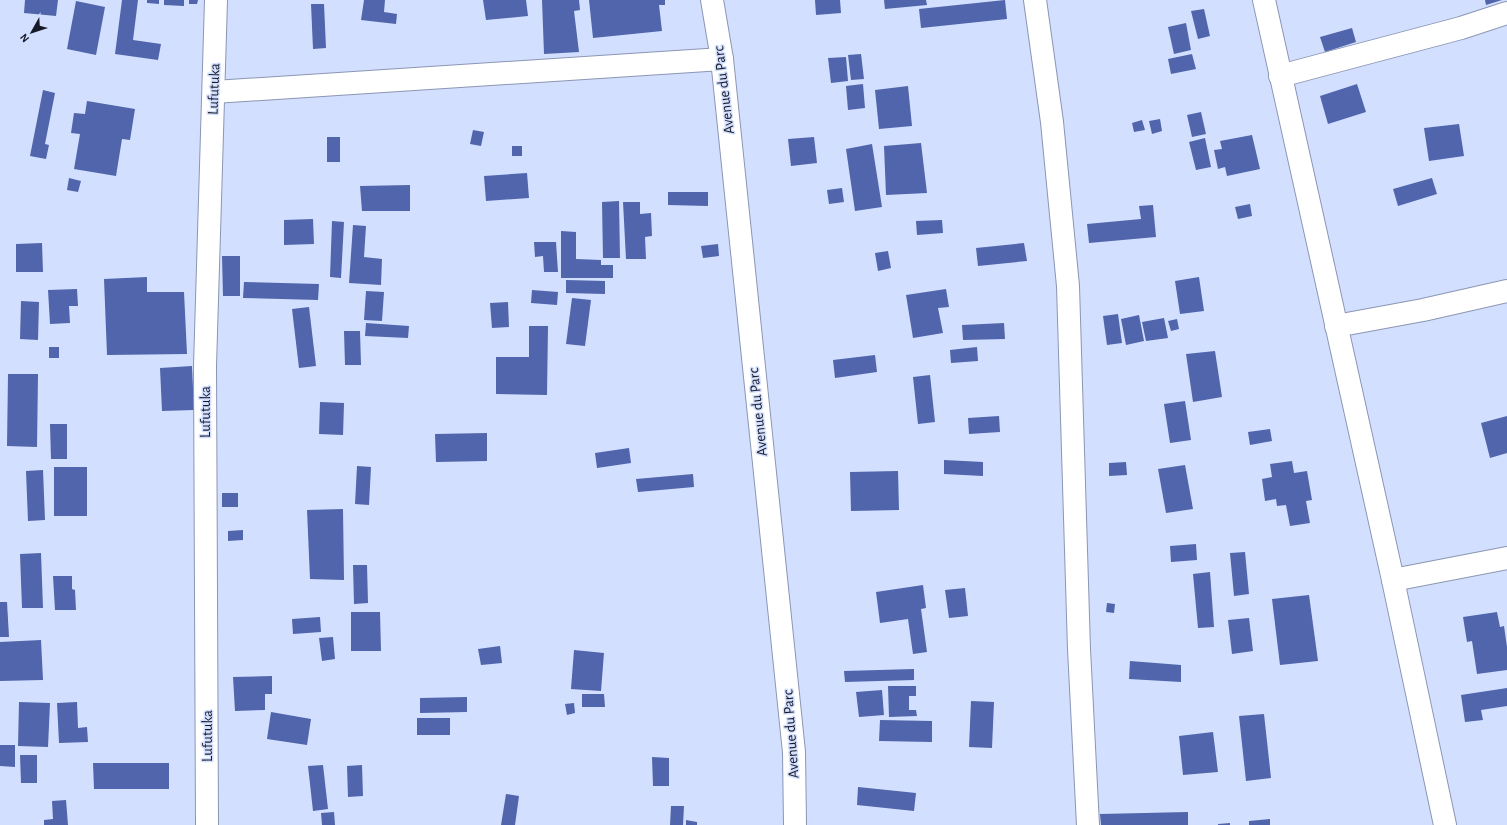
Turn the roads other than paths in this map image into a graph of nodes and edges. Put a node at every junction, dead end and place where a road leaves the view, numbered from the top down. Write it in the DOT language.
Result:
graph roads {
  1 [pos="216,0"];
  2 [pos="712,0"];
  3 [pos="1035,0"];
  4 [pos="1264,0"];
  5 [pos="1507,13"];
  6 [pos="722,58"];
  7 [pos="1280,76"];
  8 [pos="214,92"];
  9 [pos="1507,291"];
  10 [pos="1336,326"];
  11 [pos="1507,558"];
  12 [pos="1393,580"];
  13 [pos="207,825"];
  14 [pos="795,825"];
  15 [pos="1088,825"];
  16 [pos="1445,825"];
  1 -- 8 [label="street, Lufutuka"];
  2 -- 6 [label="street, Avenue du Parc"];
  3 -- 15 [label="street"];
  4 -- 7 [label="street"];
  5 -- 7 [label="street"];
  6 -- 8 [label="street"];
  6 -- 14 [label="street, Avenue du Parc"];
  7 -- 10 [label="street"];
  8 -- 13 [label="street, Lufutuka"];
  9 -- 10 [label="street"];
  10 -- 12 [label="street"];
  11 -- 12 [label="street"];
  12 -- 16 [label="street"];
}
